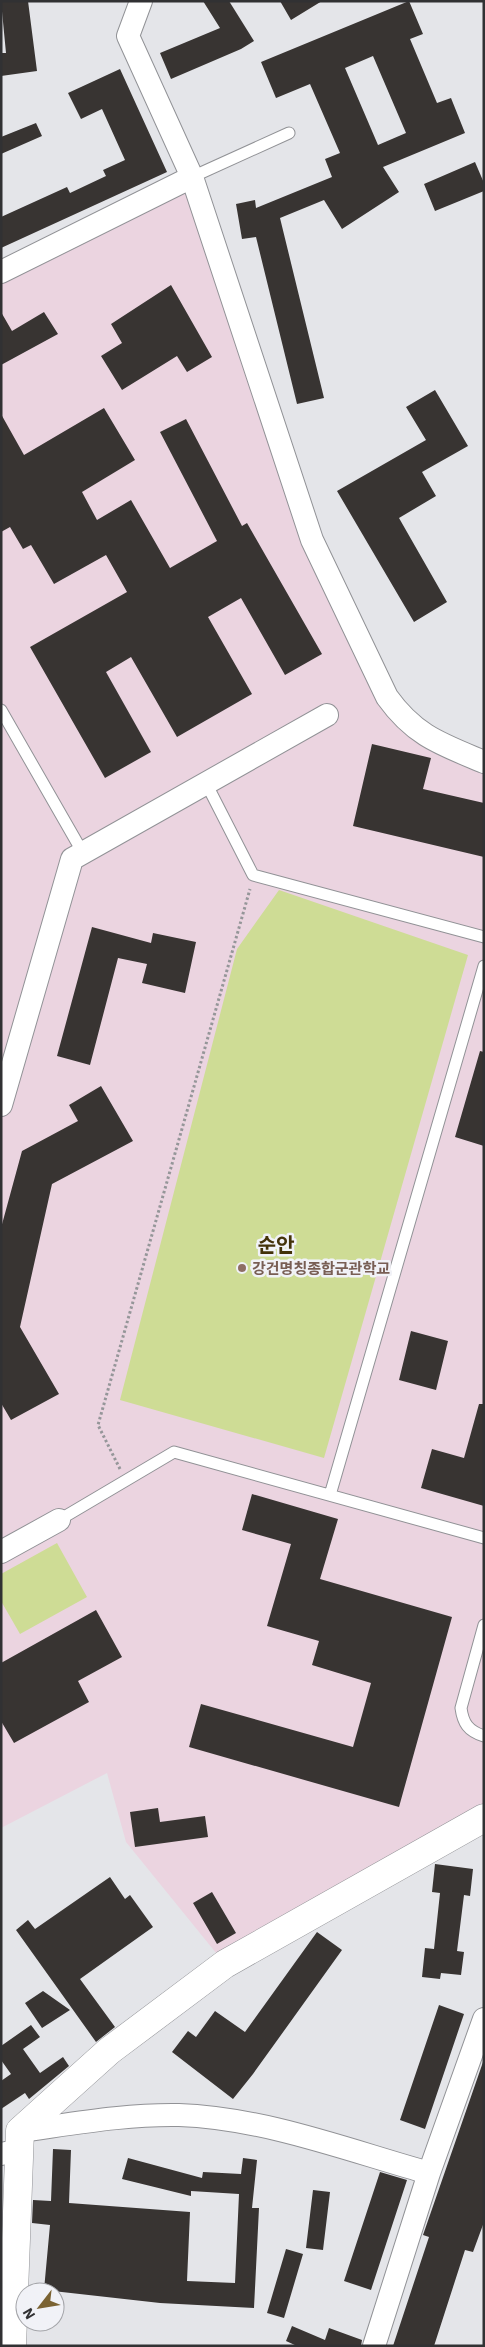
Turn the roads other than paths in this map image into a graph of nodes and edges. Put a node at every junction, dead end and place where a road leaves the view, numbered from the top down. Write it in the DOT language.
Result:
graph roads {
  1 [pos="142,1"];
  2 [pos="289,133"];
  3 [pos="192,177"];
  4 [pos="1,272"];
  5 [pos="1,710"];
  6 [pos="327,716"];
  7 [pos="484,762"];
  8 [pos="206,783"];
  9 [pos="82,853"];
  10 [pos="484,937"];
  11 [pos="484,966"];
  12 [pos="1,1105"];
  13 [pos="330,1495"];
  14 [pos="59,1520"];
  15 [pos="484,1538"];
  16 [pos="1,1552"];
  17 [pos="484,1626"];
  18 [pos="484,1736"];
  19 [pos="484,1818"];
  20 [pos="484,2019"];
  21 [pos="14,2145"];
  22 [pos="429,2173"];
  23 [pos="12,2346"];
  24 [pos="374,2346"];
  1 -- 3 [label="street"];
  2 -- 3 [label="lane"];
  3 -- 4 [label="street"];
  3 -- 7 [label="street"];
  5 -- 9 [label="lane"];
  6 -- 8 [label="street"];
  8 -- 9 [label="street"];
  8 -- 10 [label="lane"];
  9 -- 12 [label="street"];
  11 -- 13 [label="lane"];
  13 -- 14 [label="lane"];
  13 -- 15 [label="lane"];
  14 -- 16 [label="street"];
  17 -- 18 [label="lane"];
  19 -- 21 [label="street"];
  20 -- 22 [label="street"];
  21 -- 22 [label="street"];
  21 -- 23 [label="street"];
  22 -- 24 [label="street"];
}
